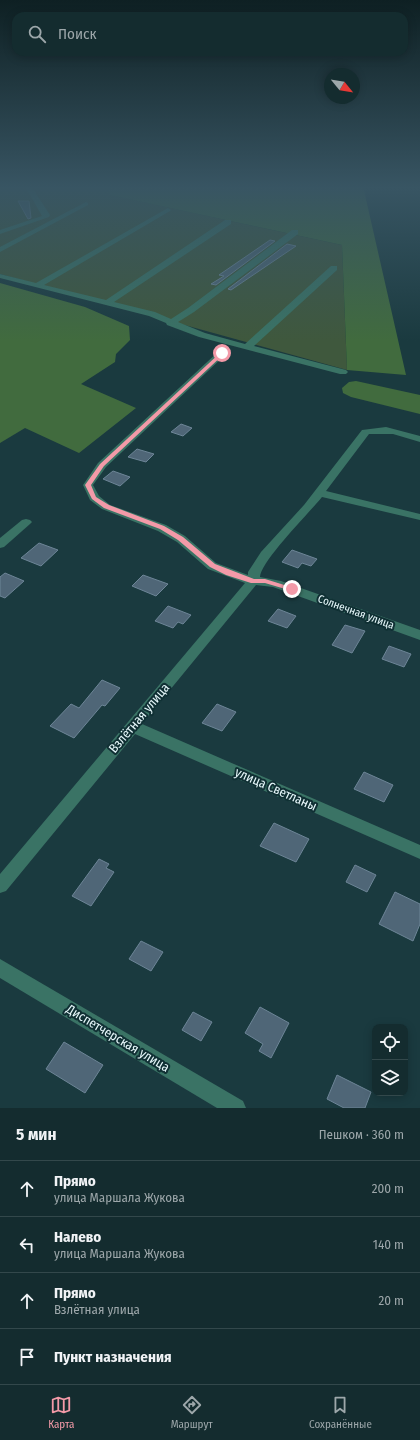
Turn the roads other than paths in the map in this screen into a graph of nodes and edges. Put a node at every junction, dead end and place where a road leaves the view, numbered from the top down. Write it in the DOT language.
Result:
graph roads {
  1 [pos="23,238"];
  2 [pos="120,238"];
  3 [pos="205,238"];
  4 [pos="287,238"];
  5 [pos="0,250"];
  6 [pos="334,268"];
  7 [pos="0,276"];
  8 [pos="38,285"];
  9 [pos="107,303"];
  10 [pos="170,323"];
  11 [pos="247,347"];
  12 [pos="222,353"];
  13 [pos="343,372"];
  14 [pos="420,439"];
  15 [pos="319,493"];
  16 [pos="420,517"];
  17 [pos="26,522"];
  18 [pos="0,544"];
  19 [pos="253,581"];
  20 [pos="420,635"];
  21 [pos="132,726"];
  22 [pos="420,852"];
  23 [pos="0,886"];
  24 [pos="0,968"];
  25 [pos="236,1108"];
  1 -- 5 [label="street"];
  2 -- 8 [label="street"];
  3 -- 9 [label="street"];
  4 -- 10 [label="street"];
  6 -- 11 [label="street"];
  7 -- 8 [label="street"];
  8 -- 9 [label="street"];
  9 -- 10 [label="street"];
  10 -- 11 [label="street"];
  11 -- 13 [label="street"];
  12 -- 19 [label="street"];
  14 -- 15 [label="street, Взлётная улица"];
  15 -- 16 [label="street"];
  15 -- 19 [label="street, Взлётная улица"];
  17 -- 18 [label="street"];
  19 -- 20 [label="street, Солнечная улица"];
  19 -- 21 [label="street, Взлётная улица"];
  21 -- 22 [label="street, улица Светланы"];
  21 -- 23 [label="street, Взлётная улица"];
  24 -- 25 [label="street, Диспетчерская улица"];
}
